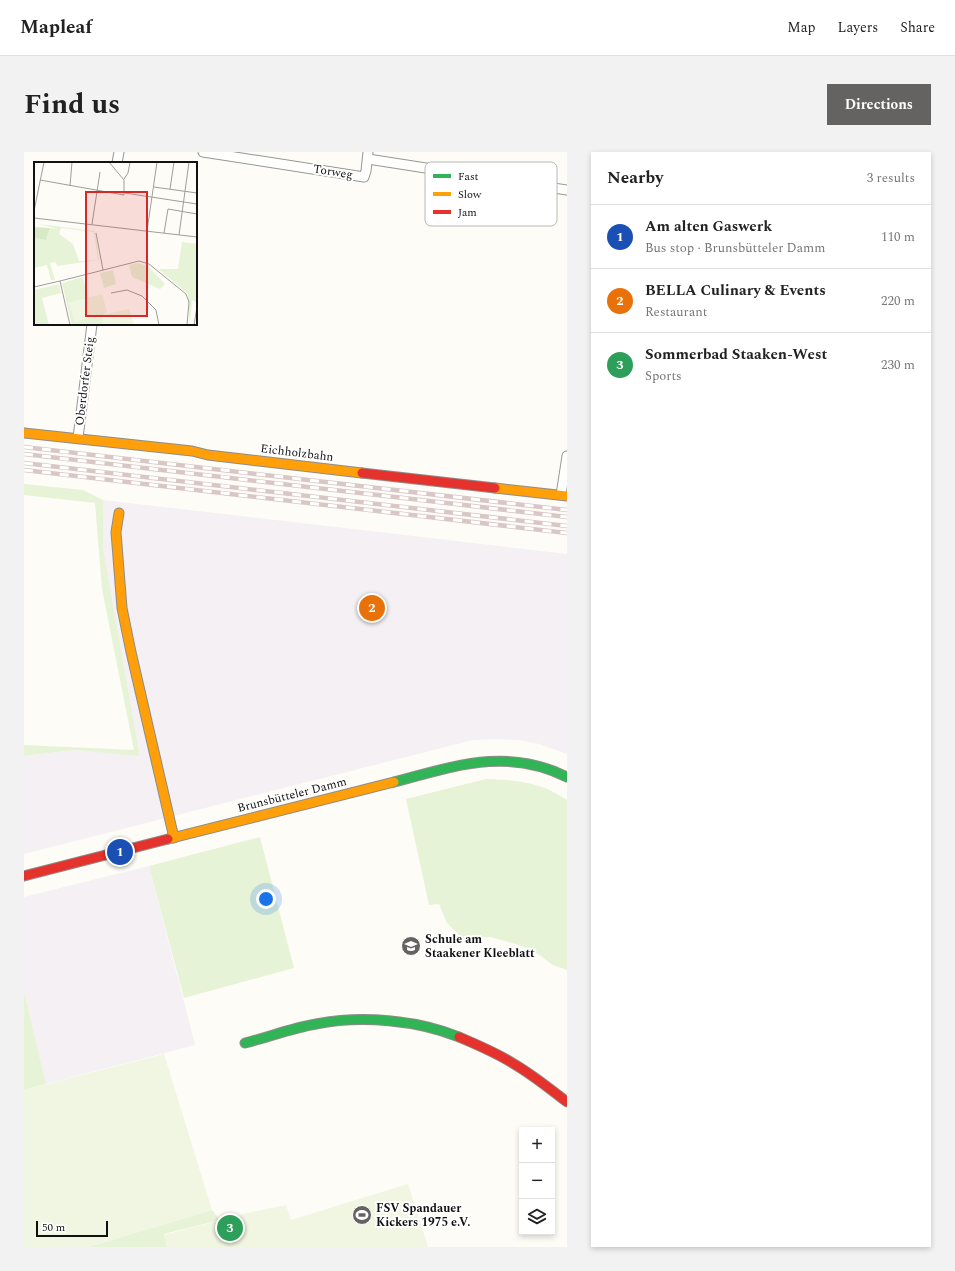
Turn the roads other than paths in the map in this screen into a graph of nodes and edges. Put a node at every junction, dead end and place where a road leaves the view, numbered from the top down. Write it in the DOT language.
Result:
graph roads {
  1 [pos="119,152"];
  2 [pos="203,152"];
  3 [pos="368,156"];
  4 [pos="117,162"];
  5 [pos="425,166"];
  6 [pos="557,188"];
  7 [pos="567,190"];
  8 [pos="92,325"];
  9 [pos="24,433"];
  10 [pos="78,438"];
  11 [pos="567,456"];
  12 [pos="564,496"];
  13 [pos="119,513"];
  14 [pos="567,777"];
  15 [pos="174,838"];
  16 [pos="24,876"];
  17 [pos="245,1043"];
  18 [pos="567,1102"];
  1 -- 4 [label="street"];
  2 -- 3 [label="street, Torweg"];
  3 -- 5 [label="street, Torweg"];
  6 -- 7 [label="street, Torweg"];
  8 -- 10 [label="street, Oberdorfer Steig"];
  9 -- 10 [label="street, Eichholzbahn"];
  10 -- 12 [label="street, Eichholzbahn"];
  11 -- 12 [label="street"];
  13 -- 15 [label="street"];
  14 -- 15 [label="street, Brunsbütteler Damm"];
  15 -- 16 [label="street, Brunsbütteler Damm"];
  17 -- 18 [label="street"];
}
